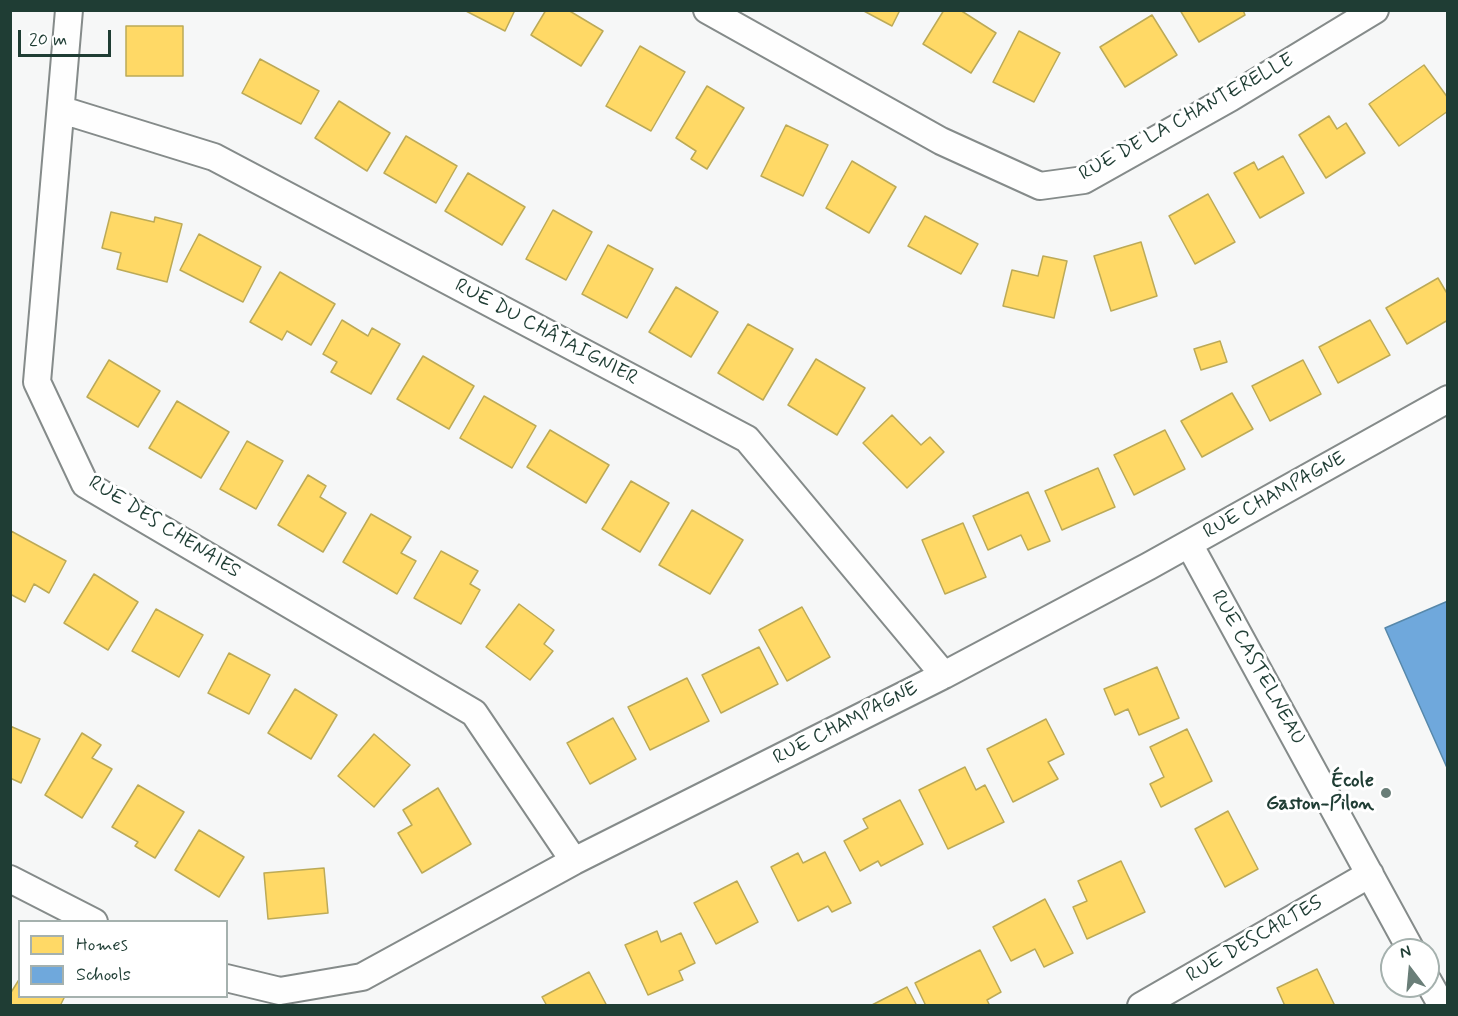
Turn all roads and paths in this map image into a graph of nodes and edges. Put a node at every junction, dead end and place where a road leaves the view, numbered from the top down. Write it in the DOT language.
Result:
graph roads {
  1 [pos="69,10"];
  2 [pos="707,10"];
  3 [pos="1375,10"];
  4 [pos="62,110"];
  5 [pos="1448,399"];
  6 [pos="1189,544"];
  7 [pos="944,675"];
  8 [pos="574,861"];
  9 [pos="1370,874"];
  10 [pos="10,879"];
  11 [pos="92,920"];
  12 [pos="1405,938"];
  13 [pos="228,978"];
  14 [pos="1141,1005"];
  1 -- 4 [label="street, RUE DES CHENAIES"];
  2 -- 3 [label="street, RUE DE LA CHANTERELLE"];
  4 -- 7 [label="street, RUE DU CHÂTAIGNIER"];
  4 -- 8 [label="street, RUE DES CHENAIES"];
  5 -- 6 [label="street, RUE CHAMPAGNE"];
  6 -- 7 [label="street, RUE CHAMPAGNE"];
  6 -- 9 [label="street, RUE CASTELNEAU"];
  7 -- 8 [label="street, RUE CHAMPAGNE"];
  8 -- 13 [label="street, RUE CHAMPAGNE"];
  9 -- 12 [label="street, RUE CASTELNEAU"];
  9 -- 14 [label="street, RUE DESCARTES"];
  10 -- 11 [label="street"];
}
